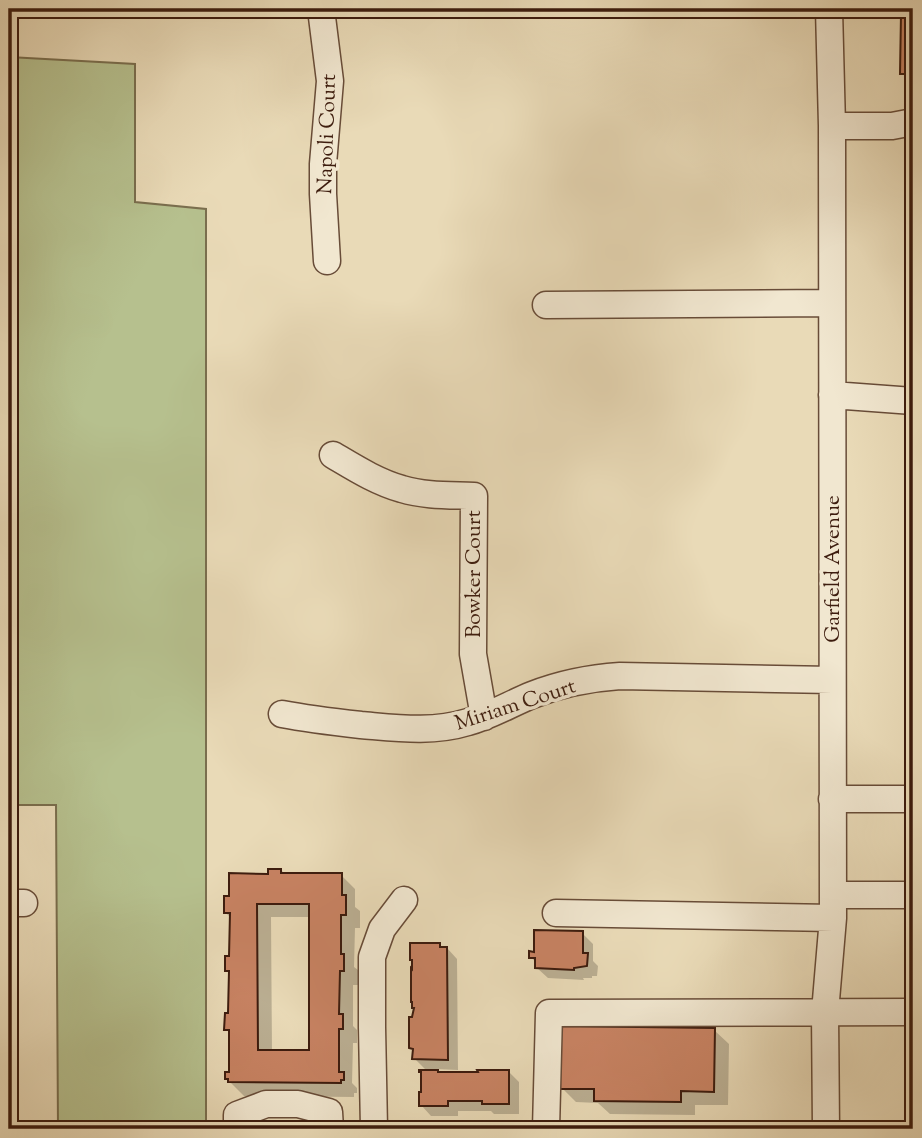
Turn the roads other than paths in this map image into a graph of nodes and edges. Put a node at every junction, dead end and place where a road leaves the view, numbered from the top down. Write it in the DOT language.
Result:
graph roads {
  1 [pos="321,9"];
  2 [pos="829,9"];
  3 [pos="913,122"];
  4 [pos="832,126"];
  5 [pos="327,261"];
  6 [pos="832,303"];
  7 [pos="546,305"];
  8 [pos="832,395"];
  9 [pos="913,401"];
  10 [pos="333,455"];
  11 [pos="832,680"];
  12 [pos="282,714"];
  13 [pos="484,717"];
  14 [pos="832,799"];
  15 [pos="913,799"];
  16 [pos="913,895"];
  17 [pos="404,900"];
  18 [pos="833,906"];
  19 [pos="556,913"];
  20 [pos="825,1012"];
  21 [pos="913,1012"];
  22 [pos="237,1129"];
  23 [pos="330,1129"];
  24 [pos="374,1129"];
  25 [pos="546,1129"];
  26 [pos="825,1129"];
  1 -- 5 [label="street, Napoli Court"];
  2 -- 4 [label="street, Garfield Avenue"];
  3 -- 4 [label="street"];
  4 -- 6 [label="street, Garfield Avenue"];
  6 -- 7 [label="street"];
  6 -- 8 [label="street, Garfield Avenue"];
  8 -- 9 [label="street"];
  8 -- 11 [label="street, Garfield Avenue"];
  10 -- 13 [label="street, Bowker Court"];
  11 -- 13 [label="street, Miriam Court"];
  11 -- 14 [label="street, Garfield Avenue"];
  12 -- 13 [label="street, Miriam Court"];
  14 -- 15 [label="street"];
  14 -- 18 [label="street, Garfield Avenue"];
  16 -- 18 [label="street"];
  17 -- 24 [label="street"];
  18 -- 19 [label="street"];
  18 -- 20 [label="street, Garfield Avenue"];
  20 -- 21 [label="street"];
  20 -- 25 [label="street"];
  20 -- 26 [label="street, Garfield Avenue"];
  22 -- 23 [label="street"];
}
